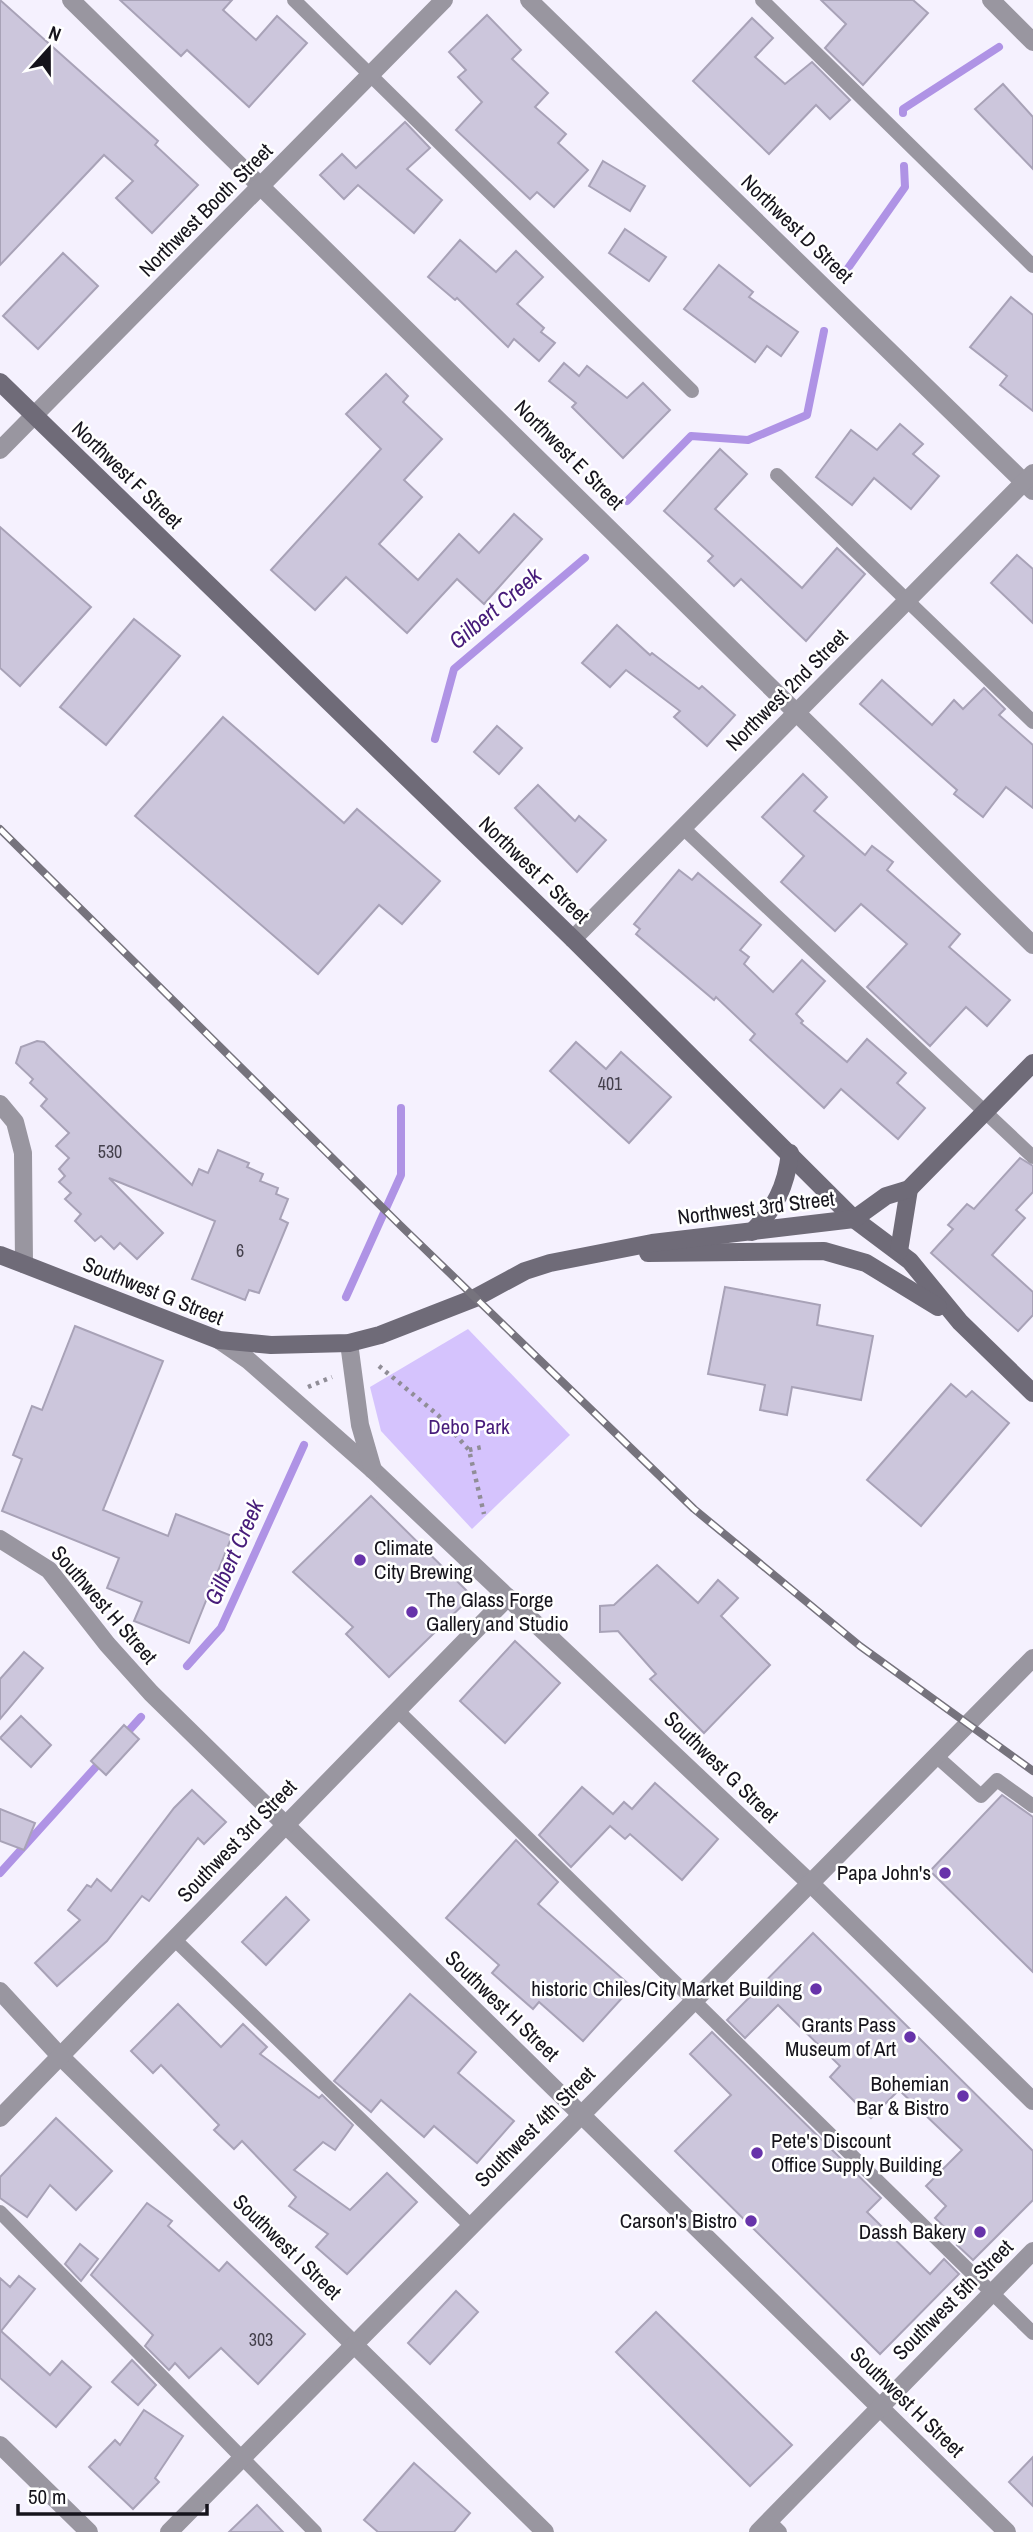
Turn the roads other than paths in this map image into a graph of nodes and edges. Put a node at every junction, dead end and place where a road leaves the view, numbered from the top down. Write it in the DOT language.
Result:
graph roads {
  1 [pos="71,0"];
  2 [pos="294,0"];
  3 [pos="444,0"];
  4 [pos="529,0"];
  5 [pos="761,0"];
  6 [pos="991,0"];
  7 [pos="1033,41"];
  8 [pos="371,75"];
  9 [pos="262,186"];
  10 [pos="1033,266"];
  11 [pos="0,382"];
  12 [pos="692,391"];
  13 [pos="34,416"];
  14 [pos="0,450"];
  15 [pos="777,475"];
  16 [pos="1030,482"];
  17 [pos="906,602"];
  18 [pos="797,713"];
  19 [pos="1033,722"];
  20 [pos="683,828"];
  21 [pos="573,939"];
  22 [pos="1033,945"];
  23 [pos="1033,1063"];
  24 [pos="0,1104"];
  25 [pos="985,1110"];
  26 [pos="790,1153"];
  27 [pos="1033,1157"];
  28 [pos="909,1189"];
  29 [pos="854,1219"];
  30 [pos="752,1232"];
  31 [pos="898,1251"];
  32 [pos="592,1252"];
  33 [pos="0,1255"];
  34 [pos="24,1264"];
  35 [pos="960,1322"];
  36 [pos="219,1340"];
  37 [pos="349,1343"];
  38 [pos="1033,1393"];
  39 [pos="373,1471"];
  40 [pos="0,1539"];
  41 [pos="508,1597"];
  42 [pos="1033,1658"];
  43 [pos="397,1710"];
  44 [pos="936,1756"];
  45 [pos="1033,1806"];
  46 [pos="284,1824"];
  47 [pos="809,1882"];
  48 [pos="174,1939"];
  49 [pos="0,1991"];
  50 [pos="693,2000"];
  51 [pos="60,2056"];
  52 [pos="1033,2101"];
  53 [pos="580,2114"];
  54 [pos="0,2118"];
  55 [pos="0,2212"];
  56 [pos="470,2225"];
  57 [pos="1033,2251"];
  58 [pos="992,2293"];
  59 [pos="1033,2333"];
  60 [pos="353,2344"];
  61 [pos="880,2407"];
  62 [pos="0,2445"];
  63 [pos="240,2459"];
  64 [pos="769,2528"];
  65 [pos="89,2532"];
  66 [pos="169,2532"];
  67 [pos="315,2532"];
  68 [pos="545,2532"];
  69 [pos="1007,2532"];
  1 -- 9 [label="street, Northwest E Street"];
  2 -- 8 [label="lane"];
  3 -- 8 [label="street, Northwest Booth Street"];
  4 -- 16 [label="street, Northwest D Street"];
  5 -- 10 [label="lane"];
  6 -- 7 [label="street"];
  8 -- 9 [label="street, Northwest Booth Street"];
  8 -- 12 [label="lane"];
  9 -- 13 [label="street, Northwest Booth Street"];
  9 -- 18 [label="street, Northwest E Street"];
  11 -- 13 [label="main road, Northwest F Street"];
  13 -- 14 [label="street, Northwest Booth Street"];
  13 -- 21 [label="main road, Northwest F Street"];
  15 -- 17 [label="lane"];
  16 -- 17 [label="street, Northwest 2nd Street"];
  17 -- 18 [label="street, Northwest 2nd Street"];
  17 -- 19 [label="lane"];
  18 -- 20 [label="street, Northwest 2nd Street"];
  18 -- 22 [label="street, Northwest E Street"];
  20 -- 21 [label="street, Northwest 2nd Street"];
  20 -- 25 [label="lane"];
  21 -- 26 [label="main road, Northwest F Street"];
  23 -- 25 [label="main road, Northwest 3rd Street"];
  24 -- 34 [label="street"];
  25 -- 27 [label="lane"];
  25 -- 28 [label="main road, Northwest 3rd Street"];
  26 -- 29 [label="main road, Northwest F Street"];
  26 -- 30 [label="main road"];
  28 -- 29 [label="main road, Northwest 3rd Street"];
  28 -- 31 [label="main road"];
  29 -- 30 [label="main road, Northwest 3rd Street"];
  29 -- 31 [label="main road, Northwest F Street"];
  30 -- 32 [label="main road, Northwest 3rd Street"];
  31 -- 35 [label="main road, Northwest F Street"];
  32 -- 35 [label="main road, Northwest 3rd Street"];
  32 -- 37 [label="main road, Northwest 3rd Street"];
  33 -- 34 [label="main road, Southwest G Street"];
  34 -- 36 [label="main road, Southwest G Street"];
  35 -- 38 [label="main road, Northwest F Street"];
  36 -- 37 [label="main road, Northwest 3rd Street"];
  36 -- 39 [label="street, Southwest G Street"];
  37 -- 39 [label="street"];
  39 -- 41 [label="street, Southwest G Street"];
  40 -- 46 [label="street, Southwest H Street"];
  41 -- 43 [label="street, Southwest 3rd Street"];
  41 -- 47 [label="street, Southwest G Street"];
  42 -- 44 [label="street, Southwest 4th Street"];
  43 -- 46 [label="street, Southwest 3rd Street"];
  43 -- 50 [label="lane"];
  44 -- 45 [label="lane"];
  44 -- 47 [label="street, Southwest 4th Street"];
  46 -- 48 [label="street, Southwest 3rd Street"];
  46 -- 53 [label="street, Southwest H Street"];
  47 -- 50 [label="street, Southwest 4th Street"];
  47 -- 52 [label="street, Southwest G Street"];
  48 -- 51 [label="street, Southwest 3rd Street"];
  48 -- 56 [label="lane"];
  49 -- 51 [label="street, Southwest I Street"];
  50 -- 53 [label="street, Southwest 4th Street"];
  50 -- 58 [label="lane"];
  51 -- 54 [label="street, Southwest 3rd Street"];
  51 -- 60 [label="street, Southwest I Street"];
  53 -- 56 [label="street, Southwest 4th Street"];
  53 -- 61 [label="street, Southwest H Street"];
  55 -- 63 [label="lane"];
  56 -- 60 [label="street, Southwest 4th Street"];
  57 -- 58 [label="street, Southwest 5th Street"];
  58 -- 59 [label="lane"];
  58 -- 61 [label="street, Southwest 5th Street"];
  60 -- 63 [label="street, Southwest 4th Street"];
  60 -- 68 [label="street, Southwest I Street"];
  61 -- 64 [label="street, Southwest 5th Street"];
  61 -- 69 [label="street, Southwest H Street"];
  62 -- 65 [label="street"];
  63 -- 66 [label="street, Southwest 4th Street"];
  63 -- 67 [label="lane"];
}
